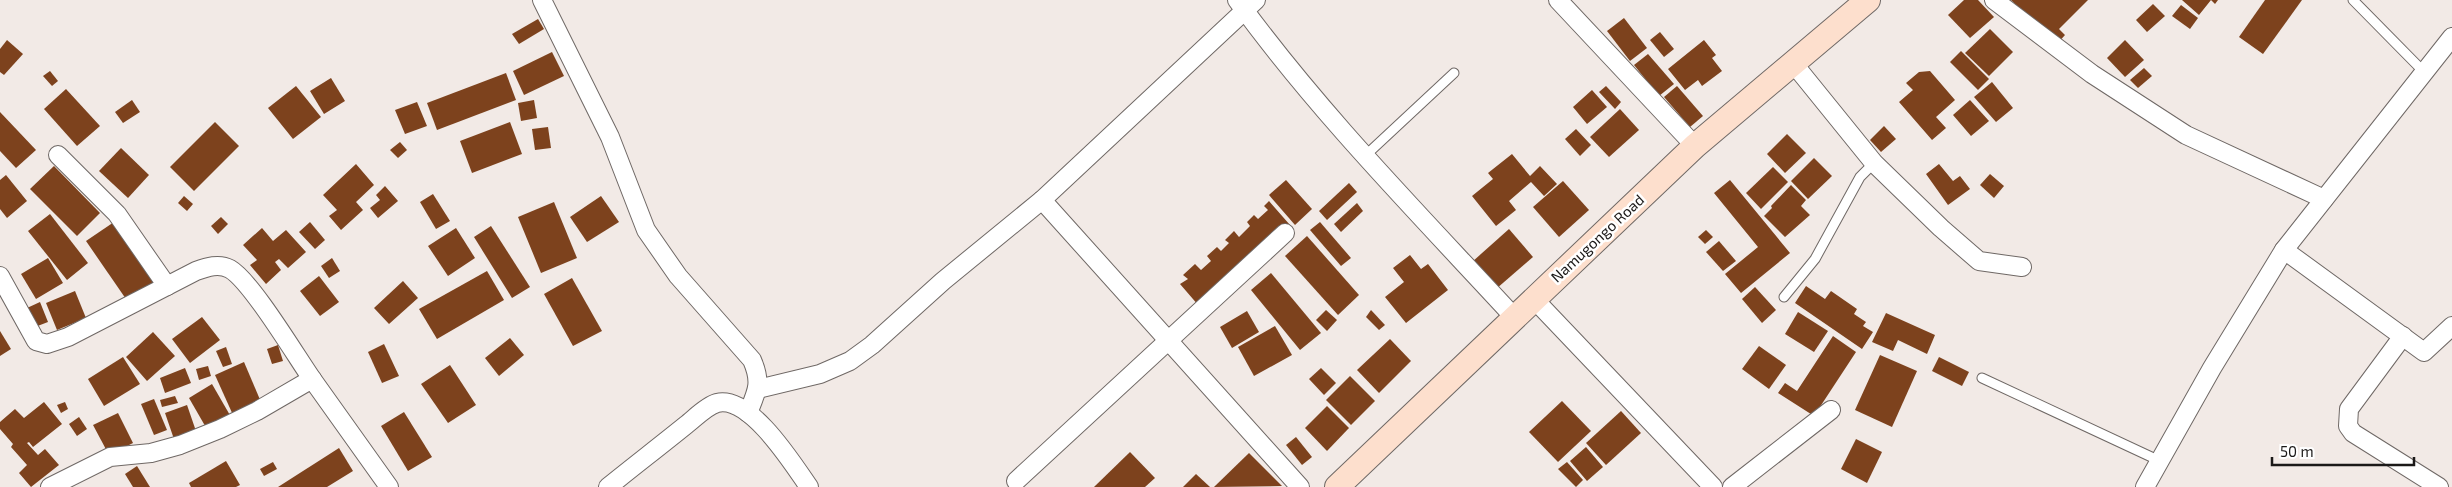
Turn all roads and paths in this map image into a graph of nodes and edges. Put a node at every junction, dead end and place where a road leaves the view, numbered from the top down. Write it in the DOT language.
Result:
graph roads {
  1 [pos="542,0"];
  2 [pos="1558,0"];
  3 [pos="1868,0"];
  4 [pos="1994,0"];
  5 [pos="2353,0"];
  6 [pos="1246,4"];
  7 [pos="2452,37"];
  8 [pos="1793,63"];
  9 [pos="2424,72"];
  10 [pos="1454,73"];
  11 [pos="1695,146"];
  12 [pos="58,155"];
  13 [pos="1366,155"];
  14 [pos="1874,163"];
  15 [pos="2324,199"];
  16 [pos="1042,200"];
  17 [pos="1285,234"];
  18 [pos="2284,250"];
  19 [pos="2022,267"];
  20 [pos="0,276"];
  21 [pos="167,286"];
  22 [pos="1784,297"];
  23 [pos="1533,298"];
  24 [pos="1514,317"];
  25 [pos="2452,326"];
  26 [pos="2403,336"];
  27 [pos="1169,341"];
  28 [pos="1982,378"];
  29 [pos="312,379"];
  30 [pos="758,389"];
  31 [pos="1831,410"];
  32 [pos="748,413"];
  33 [pos="2160,461"];
  34 [pos="1016,480"];
  35 [pos="50,487"];
  36 [pos="389,487"];
  37 [pos="608,487"];
  38 [pos="809,487"];
  39 [pos="1300,487"];
  40 [pos="1337,487"];
  41 [pos="1713,487"];
  42 [pos="1732,487"];
  43 [pos="2145,487"];
  44 [pos="2439,487"];
  1 -- 30 [label="street"];
  2 -- 11 [label="street"];
  3 -- 8 [label="main road, Namugongo Road"];
  4 -- 15 [label="street"];
  5 -- 9 [label="lane"];
  6 -- 13 [label="street"];
  6 -- 16 [label="street"];
  7 -- 9 [label="street"];
  8 -- 11 [label="main road, Namugongo Road"];
  8 -- 14 [label="street"];
  9 -- 15 [label="street"];
  10 -- 13 [label="lane"];
  11 -- 23 [label="main road, Namugongo Road"];
  12 -- 21 [label="street"];
  13 -- 24 [label="street"];
  14 -- 19 [label="street"];
  14 -- 22 [label="lane"];
  15 -- 18 [label="street"];
  16 -- 27 [label="street"];
  16 -- 30 [label="street"];
  17 -- 27 [label="street"];
  18 -- 26 [label="street"];
  18 -- 33 [label="street"];
  20 -- 21 [label="street"];
  21 -- 29 [label="street"];
  23 -- 24 [label="main road, Namugongo Road"];
  23 -- 41 [label="street"];
  24 -- 40 [label="main road, Namugongo Road"];
  25 -- 26 [label="street"];
  26 -- 44 [label="street"];
  27 -- 34 [label="street"];
  27 -- 39 [label="street"];
  28 -- 33 [label="lane"];
  29 -- 35 [label="street"];
  29 -- 36 [label="street"];
  30 -- 32 [label="street"];
  31 -- 42 [label="street"];
  32 -- 37 [label="street"];
  32 -- 38 [label="street"];
  33 -- 43 [label="street"];
}
